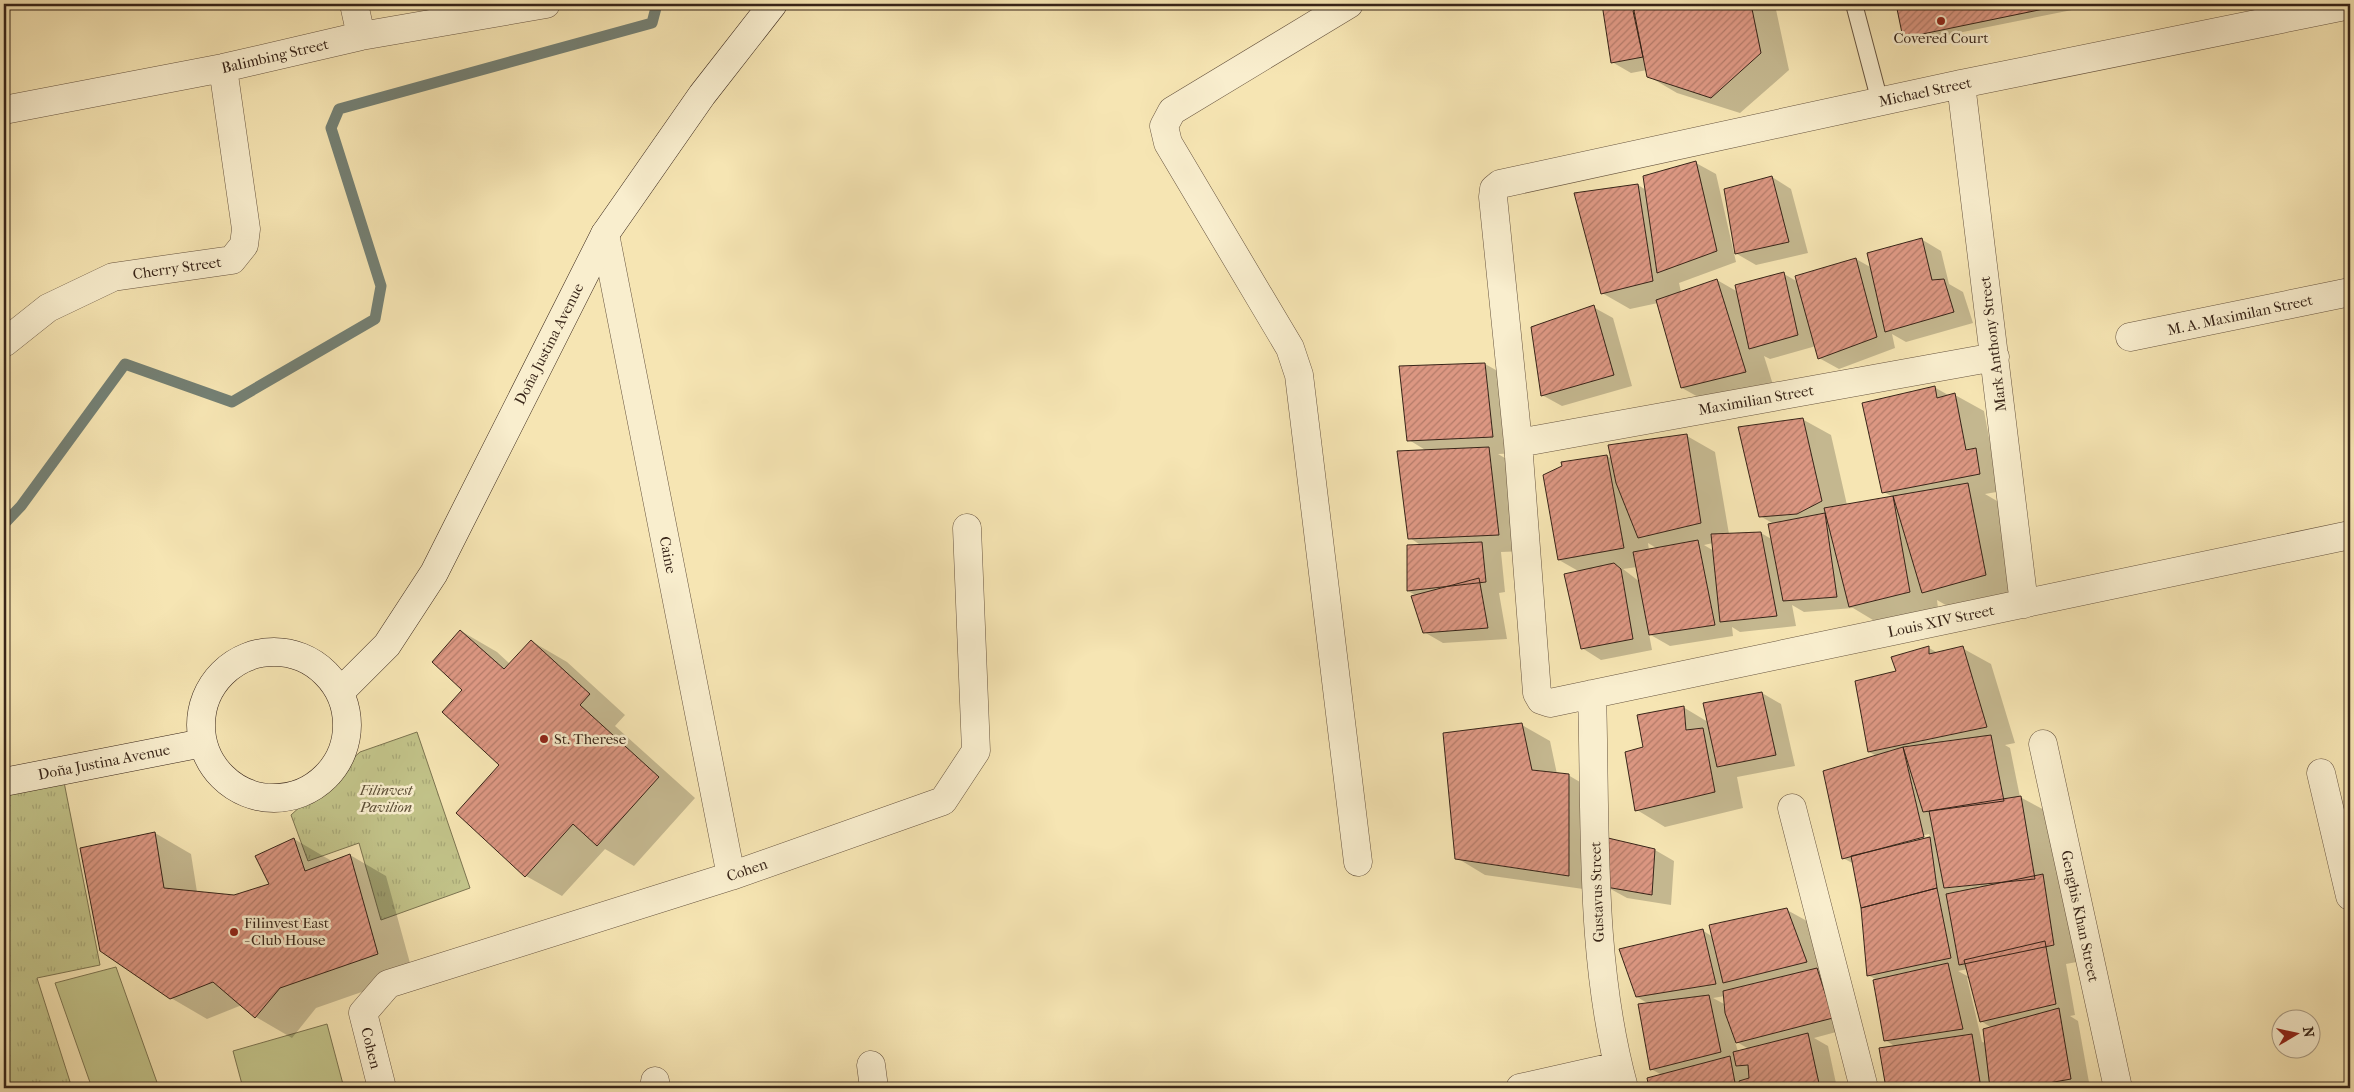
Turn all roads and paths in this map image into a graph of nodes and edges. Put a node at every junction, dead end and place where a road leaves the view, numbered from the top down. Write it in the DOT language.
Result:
graph roads {
  1 [pos="354,4"];
  2 [pos="546,4"];
  3 [pos="773,4"];
  4 [pos="1349,4"];
  5 [pos="1854,4"];
  6 [pos="2350,5"];
  7 [pos="361,36"];
  8 [pos="223,68"];
  9 [pos="1961,84"];
  10 [pos="1880,102"];
  11 [pos="4,110"];
  12 [pos="605,234"];
  13 [pos="2350,292"];
  14 [pos="2130,337"];
  15 [pos="4,343"];
  16 [pos="1994,357"];
  17 [pos="1518,443"];
  18 [pos="967,528"];
  19 [pos="2350,535"];
  20 [pos="2024,604"];
  21 [pos="340,692"];
  22 [pos="1592,694"];
  23 [pos="203,743"];
  24 [pos="2042,744"];
  25 [pos="2321,773"];
  26 [pos="4,782"];
  27 [pos="1792,808"];
  28 [pos="1358,862"];
  29 [pos="731,876"];
  30 [pos="2350,896"];
  31 [pos="1621,1077"];
  32 [pos="382,1088"];
  33 [pos="1520,1088"];
  34 [pos="1864,1088"];
  35 [pos="2118,1088"];
  1 -- 7 [label="street"];
  2 -- 7 [label="street, Balimbing Street"];
  3 -- 12 [label="street, Doña Justina Avenue"];
  4 -- 28 [label="street"];
  5 -- 10 [label="lane"];
  6 -- 9 [label="street, Michael Street"];
  7 -- 8 [label="street, Balimbing Street"];
  8 -- 11 [label="street, Balimbing Street"];
  8 -- 15 [label="street, Cherry Street"];
  9 -- 10 [label="street, Michael Street"];
  9 -- 16 [label="street, Mark Anthony Street"];
  10 -- 17 [label="street, Michael Street"];
  12 -- 21 [label="street, Doña Justina Avenue"];
  12 -- 29 [label="street, Caine"];
  13 -- 14 [label="street, M. A. Maximilan Street"];
  16 -- 17 [label="street, Maximilian Street"];
  16 -- 20 [label="street, Mark Anthony Street"];
  17 -- 22 [label="street, Louis XIV Street"];
  18 -- 29 [label="street, Cohen"];
  19 -- 20 [label="street, Louis XIV Street"];
  20 -- 22 [label="street, Louis XIV Street"];
  21 -- 23 [label="street"];
  21 -- 23 [label="street"];
  22 -- 31 [label="street, Gustavus Street"];
  23 -- 26 [label="street, Doña Justina Avenue"];
  24 -- 35 [label="street, Genghis Khan Street"];
  25 -- 30 [label="street"];
  27 -- 34 [label="street"];
  29 -- 32 [label="street, Cohen"];
  31 -- 33 [label="street"];
}
